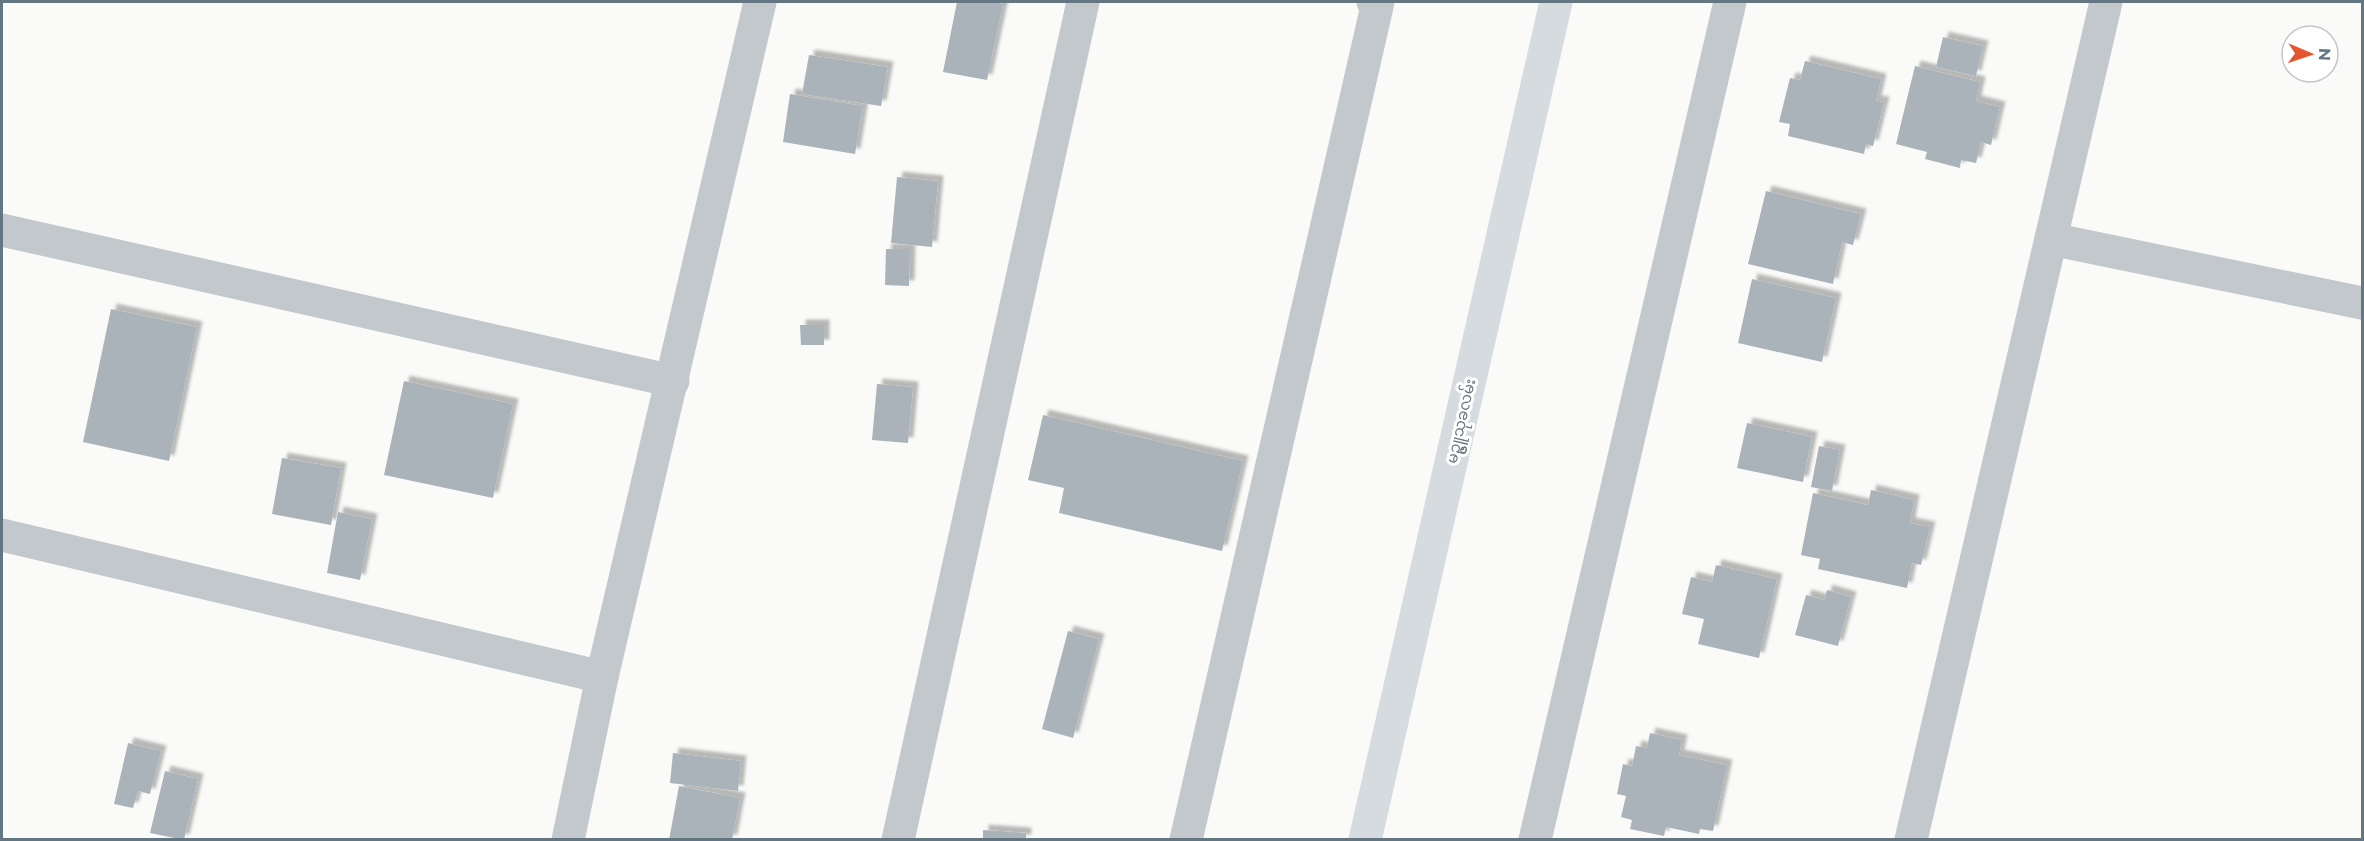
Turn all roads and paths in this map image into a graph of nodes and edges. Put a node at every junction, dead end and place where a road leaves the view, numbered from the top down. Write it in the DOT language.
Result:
graph roads {
  1 [pos="760,2"];
  2 [pos="1083,2"];
  3 [pos="1376,2"];
  4 [pos="1556,2"];
  5 [pos="1730,2"];
  6 [pos="2106,2"];
  7 [pos="2,230"];
  8 [pos="2051,239"];
  9 [pos="2362,303"];
  10 [pos="673,381"];
  11 [pos="2,535"];
  12 [pos="602,677"];
  13 [pos="568,840"];
  14 [pos="898,840"];
  15 [pos="1186,840"];
  16 [pos="1365,840"];
  17 [pos="1535,840"];
  18 [pos="1911,840"];
  1 -- 10 [label="street"];
  2 -- 14 [label="street"];
  3 -- 15 [label="street"];
  4 -- 16 [label="street, မဥ္ဇူသုခလမ်း"];
  5 -- 17 [label="street"];
  6 -- 8 [label="street"];
  7 -- 10 [label="street"];
  8 -- 9 [label="street"];
  8 -- 18 [label="street"];
  10 -- 12 [label="street"];
  11 -- 12 [label="street"];
  12 -- 13 [label="street"];
}
